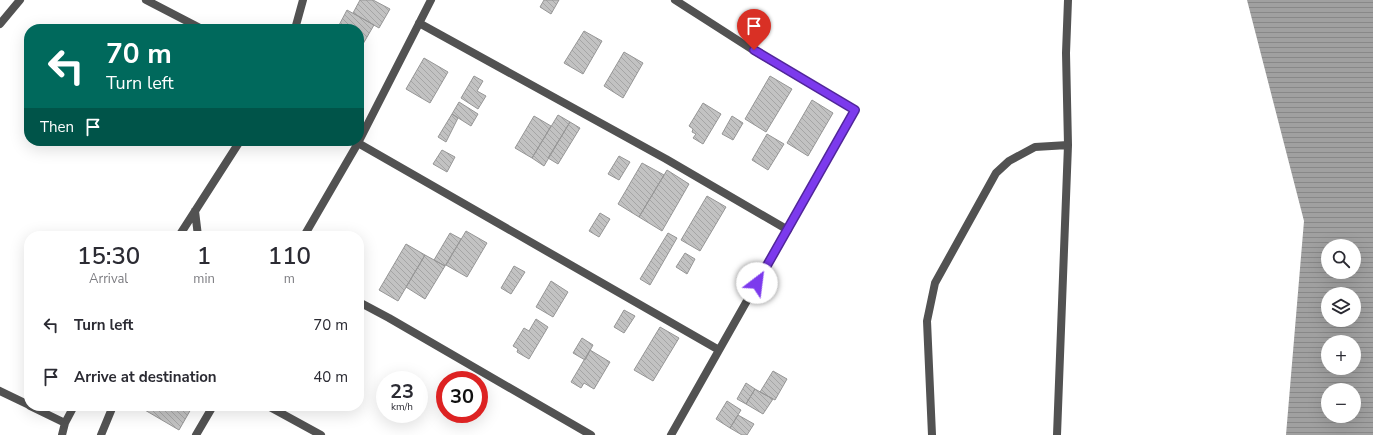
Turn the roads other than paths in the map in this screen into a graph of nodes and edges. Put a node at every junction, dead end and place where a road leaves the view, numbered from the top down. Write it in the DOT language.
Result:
graph roads {
  1 [pos="20,0"];
  2 [pos="146,0"];
  3 [pos="303,0"];
  4 [pos="431,0"];
  5 [pos="675,0"];
  6 [pos="1068,0"];
  7 [pos="419,23"];
  8 [pos="0,24"];
  9 [pos="192,24"];
  10 [pos="296,24"];
  11 [pos="364,131"];
  12 [pos="1068,145"];
  13 [pos="237,146"];
  14 [pos="356,146"];
  15 [pos="363,146"];
  16 [pos="195,211"];
  17 [pos="788,230"];
  18 [pos="182,231"];
  19 [pos="197,231"];
  20 [pos="307,231"];
  21 [pos="364,305"];
  22 [pos="719,350"];
  23 [pos="0,391"];
  24 [pos="24,403"];
  25 [pos="40,411"];
  26 [pos="71,411"];
  27 [pos="111,411"];
  28 [pos="210,411"];
  29 [pos="277,411"];
  30 [pos="65,423"];
  31 [pos="62,435"];
  32 [pos="101,435"];
  33 [pos="196,435"];
  34 [pos="321,435"];
  35 [pos="591,435"];
  36 [pos="671,435"];
  37 [pos="932,435"];
  38 [pos="1057,435"];
  1 -- 8 [label="street"];
  2 -- 9 [label="street"];
  3 -- 10 [label="street"];
  4 -- 7 [label="street"];
  5 -- 17 [label="street"];
  6 -- 12 [label="street"];
  7 -- 11 [label="street"];
  7 -- 17 [label="street"];
  12 -- 37 [label="street"];
  12 -- 38 [label="street"];
  13 -- 16 [label="street"];
  14 -- 20 [label="street"];
  15 -- 22 [label="street"];
  16 -- 18 [label="street"];
  16 -- 19 [label="street"];
  17 -- 22 [label="street"];
  21 -- 35 [label="street"];
  22 -- 36 [label="street"];
  23 -- 24 [label="street"];
  25 -- 30 [label="street"];
  26 -- 30 [label="street"];
  27 -- 32 [label="street"];
  28 -- 33 [label="street"];
  29 -- 34 [label="street"];
  30 -- 31 [label="street"];
}
